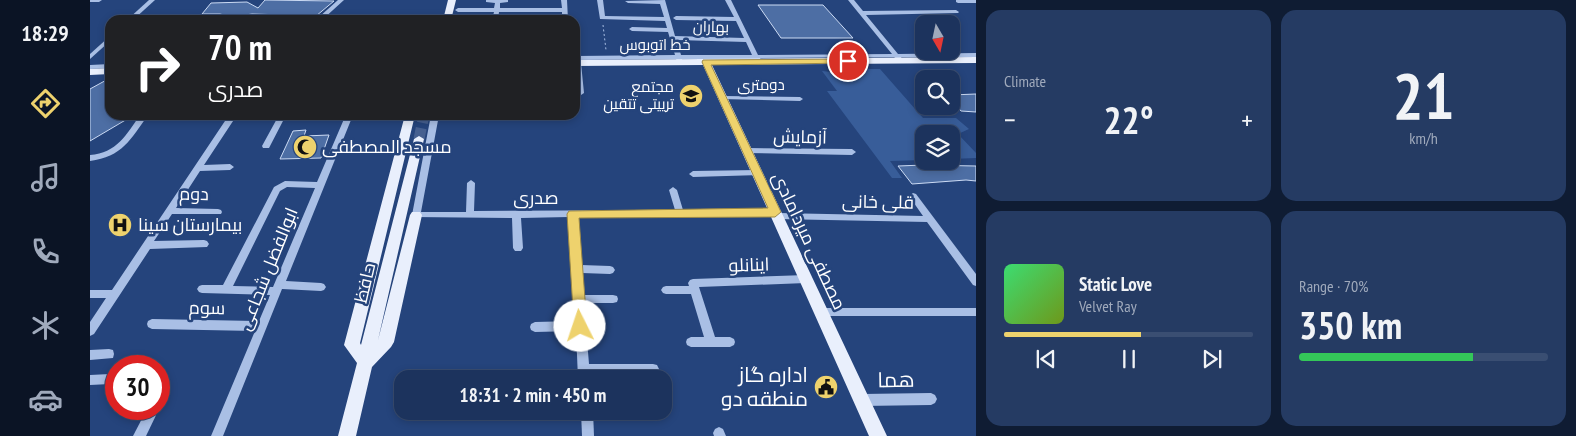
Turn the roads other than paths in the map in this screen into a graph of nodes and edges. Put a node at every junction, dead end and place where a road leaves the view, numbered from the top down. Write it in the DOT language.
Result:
graph roads {
  1 [pos="90,0"];
  2 [pos="99,0"];
  3 [pos="152,0"];
  4 [pos="341,0"];
  5 [pos="452,0"];
  6 [pos="460,0"];
  7 [pos="526,0"];
  8 [pos="564,0"];
  9 [pos="600,0"];
  10 [pos="728,0"];
  11 [pos="851,0"];
  12 [pos="488,1"];
  13 [pos="498,1"];
  14 [pos="506,1"];
  15 [pos="628,1"];
  16 [pos="663,1"];
  17 [pos="958,1"];
  18 [pos="976,1"];
  19 [pos="458,10"];
  20 [pos="496,10"];
  21 [pos="524,10"];
  22 [pos="564,10"];
  23 [pos="956,12"];
  24 [pos="861,13"];
  25 [pos="136,15"];
  26 [pos="324,15"];
  27 [pos="448,15"];
  28 [pos="457,15"];
  29 [pos="496,15"];
  30 [pos="564,15"];
  31 [pos="676,18"];
  32 [pos="668,19"];
  33 [pos="737,19"];
  34 [pos="632,29"];
  35 [pos="671,30"];
  36 [pos="673,38"];
  37 [pos="748,40"];
  38 [pos="105,43"];
  39 [pos="976,56"];
  40 [pos="90,57"];
  41 [pos="899,58"];
  42 [pos="757,59"];
  43 [pos="679,60"];
  44 [pos="976,60"];
  45 [pos="580,61"];
  46 [pos="580,62"];
  47 [pos="706,62"];
  48 [pos="105,66"];
  49 [pos="90,67"];
  50 [pos="105,71"];
  51 [pos="90,72"];
  52 [pos="723,98"];
  53 [pos="800,98"];
  54 [pos="140,120"];
  55 [pos="230,120"];
  56 [pos="280,120"];
  57 [pos="347,120"];
  58 [pos="409,120"];
  59 [pos="434,120"];
  60 [pos="419,139"];
  61 [pos="266,146"];
  62 [pos="747,151"];
  63 [pos="852,152"];
  64 [pos="90,158"];
  65 [pos="230,167"];
  66 [pos="198,168"];
  67 [pos="757,173"];
  68 [pos="692,174"];
  69 [pos="471,183"];
  70 [pos="320,185"];
  71 [pos="673,190"];
  72 [pos="913,196"];
  73 [pos="169,211"];
  74 [pos="218,212"];
  75 [pos="680,213"];
  76 [pos="516,214"];
  77 [pos="573,214"];
  78 [pos="776,214"];
  79 [pos="416,215"];
  80 [pos="470,215"];
  81 [pos="930,219"];
  82 [pos="204,244"];
  83 [pos="147,245"];
  84 [pos="518,248"];
  85 [pos="576,269"];
  86 [pos="610,270"];
  87 [pos="806,279"];
  88 [pos="976,282"];
  89 [pos="694,286"];
  90 [pos="321,287"];
  91 [pos="278,288"];
  92 [pos="202,289"];
  93 [pos="226,290"];
  94 [pos="666,290"];
  95 [pos="90,294"];
  96 [pos="115,294"];
  97 [pos="579,299"];
  98 [pos="613,299"];
  99 [pos="821,312"];
  100 [pos="976,312"];
  101 [pos="152,324"];
  102 [pos="262,326"];
  103 [pos="580,326"];
  104 [pos="535,327"];
  105 [pos="90,331"];
  106 [pos="691,342"];
  107 [pos="711,342"];
  108 [pos="730,342"];
  109 [pos="110,354"];
  110 [pos="90,355"];
  111 [pos="366,362"];
  112 [pos="584,370"];
  113 [pos="105,379"];
  114 [pos="90,380"];
  115 [pos="931,399"];
  116 [pos="862,400"];
  117 [pos="147,420"];
  118 [pos="587,420"];
  119 [pos="139,436"];
  120 [pos="217,436"];
  121 [pos="347,436"];
  122 [pos="588,436"];
  123 [pos="878,436"];
  1 -- 2 [label="street"];
  3 -- 25 [label="street"];
  4 -- 26 [label="street"];
  5 -- 27 [label="main road"];
  6 -- 19 [label="main road"];
  7 -- 21 [label="street"];
  8 -- 22 [label="street"];
  9 -- 32 [label="street"];
  10 -- 33 [label="street"];
  11 -- 24 [label="street"];
  12 -- 13 [label="street"];
  13 -- 14 [label="street"];
  13 -- 20 [label="street"];
  15 -- 16 [label="street"];
  16 -- 32 [label="street"];
  17 -- 18 [label="street"];
  19 -- 20 [label="street"];
  19 -- 28 [label="main road"];
  20 -- 21 [label="street"];
  20 -- 29 [label="street"];
  21 -- 22 [label="street"];
  22 -- 30 [label="street"];
  23 -- 24 [label="street"];
  24 -- 41 [label="street"];
  31 -- 33 [label="street"];
  32 -- 35 [label="street"];
  33 -- 37 [label="street"];
  34 -- 35 [label="street"];
  35 -- 36 [label="street"];
  36 -- 37 [label="street, بهاران"];
  36 -- 43 [label="street"];
  37 -- 42 [label="street"];
  38 -- 40 [label="street"];
  39 -- 41 [label="street"];
  41 -- 42 [label="main road"];
  41 -- 44 [label="main road"];
  42 -- 43 [label="street, خط اتوبوس"];
  42 -- 47 [label="main road"];
  43 -- 45 [label="street, خط اتوبوس"];
  43 -- 46 [label="main road"];
  43 -- 47 [label="main road"];
  47 -- 52 [label="main road, مصطفی میردامادی"];
  48 -- 49 [label="street"];
  50 -- 51 [label="main road"];
  52 -- 53 [label="street, دومتری"];
  52 -- 62 [label="main road, مصطفی میردامادی"];
  54 -- 64 [label="street"];
  55 -- 66 [label="street"];
  56 -- 61 [label="street"];
  57 -- 70 [label="street, ابوالفضل شجاعی"];
  58 -- 111 [label="main road"];
  59 -- 79 [label="street"];
  60 -- 111 [label="main road, حافظ"];
  62 -- 63 [label="street, آزمایش"];
  62 -- 67 [label="main road, مصطفی میردامادی"];
  65 -- 66 [label="street"];
  66 -- 73 [label="street"];
  67 -- 68 [label="street"];
  67 -- 78 [label="main road, مصطفی میردامادی"];
  69 -- 80 [label="street"];
  70 -- 91 [label="street, ابوالفضل شجاعی"];
  70 -- 93 [label="street"];
  71 -- 75 [label="street"];
  72 -- 81 [label="street"];
  73 -- 74 [label="street, دوم"];
  73 -- 83 [label="street"];
  75 -- 77 [label="street, صدری"];
  75 -- 78 [label="street, صدری"];
  76 -- 77 [label="street, صدری"];
  76 -- 80 [label="street, صدری"];
  76 -- 84 [label="street"];
  77 -- 85 [label="street"];
  78 -- 81 [label="street, قلی خانی"];
  78 -- 87 [label="main road, مصطفی میردامادی"];
  79 -- 80 [label="street, صدری"];
  79 -- 111 [label="main road"];
  81 -- 88 [label="street, قلی خانی"];
  82 -- 83 [label="street"];
  83 -- 96 [label="street"];
  85 -- 86 [label="street"];
  85 -- 97 [label="street"];
  87 -- 89 [label="street, اینانلو"];
  87 -- 99 [label="main road, مصطفی میردامادی"];
  89 -- 94 [label="street, اینانلو"];
  89 -- 107 [label="street"];
  90 -- 91 [label="street"];
  91 -- 93 [label="street"];
  91 -- 102 [label="street, ابوالفضل شجاعی"];
  92 -- 93 [label="street"];
  95 -- 96 [label="street"];
  96 -- 105 [label="street"];
  97 -- 98 [label="street"];
  97 -- 103 [label="street"];
  99 -- 100 [label="street"];
  99 -- 116 [label="main road, مصطفی میردامادی"];
  101 -- 102 [label="street, سوم"];
  102 -- 120 [label="street, ابوالفضل شجاعی"];
  103 -- 104 [label="street"];
  103 -- 112 [label="street"];
  106 -- 107 [label="street"];
  107 -- 108 [label="street"];
  109 -- 110 [label="street"];
  111 -- 121 [label="main road, حافظ"];
  113 -- 114 [label="street"];
  115 -- 116 [label="street, هما"];
  116 -- 123 [label="main road, مصطفی میردامادی"];
  117 -- 119 [label="street"];
  118 -- 122 [label="street"];
}
